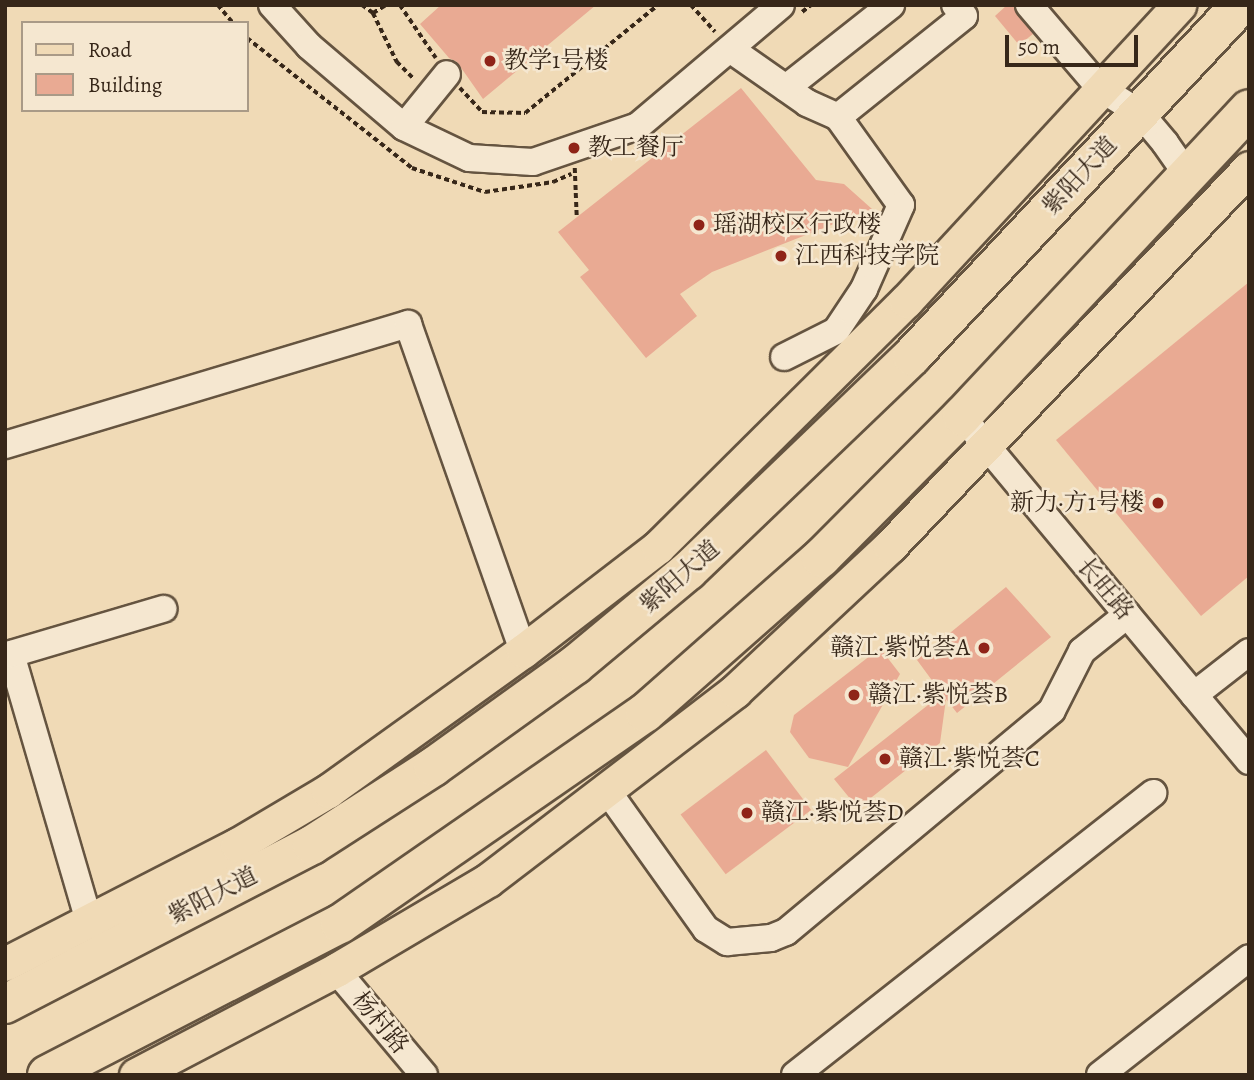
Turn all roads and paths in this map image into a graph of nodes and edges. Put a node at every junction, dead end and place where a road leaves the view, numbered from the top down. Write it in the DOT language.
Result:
graph roads {
  1 [pos="218,5"];
  2 [pos="272,5"];
  3 [pos="362,5"];
  4 [pos="386,5"];
  5 [pos="400,5"];
  6 [pos="658,5"];
  7 [pos="691,5"];
  8 [pos="811,5"];
  9 [pos="891,5"];
  10 [pos="955,5"];
  11 [pos="1030,5"];
  12 [pos="1180,5"];
  13 [pos="1240,5"];
  14 [pos="373,13"];
  15 [pos="787,13"];
  16 [pos="231,21"];
  17 [pos="248,39"];
  18 [pos="730,48"];
  19 [pos="447,74"];
  20 [pos="786,88"];
  21 [pos="1100,88"];
  22 [pos="428,93"];
  23 [pos="1249,109"];
  24 [pos="1140,113"];
  25 [pos="838,117"];
  26 [pos="404,127"];
  27 [pos="579,162"];
  28 [pos="1249,168"];
  29 [pos="1171,192"];
  30 [pos="577,218"];
  31 [pos="784,357"];
  32 [pos="962,416"];
  33 [pos="5,445"];
  34 [pos="987,446"];
  35 [pos="163,609"];
  36 [pos="1127,615"];
  37 [pos="523,651"];
  38 [pos="1249,652"];
  39 [pos="1194,695"];
  40 [pos="1249,761"];
  41 [pos="606,789"];
  42 [pos="1153,793"];
  43 [pos="89,921"];
  44 [pos="1249,958"];
  45 [pos="5,964"];
  46 [pos="336,970"];
  47 [pos="5,1004"];
  48 [pos="67,1070"];
  49 [pos="136,1075"];
  50 [pos="424,1075"];
  51 [pos="795,1075"];
  52 [pos="1100,1075"];
  1 -- 16 [label="path"];
  2 -- 26 [label="street"];
  3 -- 14 [label="path"];
  4 -- 14 [label="path"];
  5 -- 19 [label="path"];
  6 -- 19 [label="path"];
  7 -- 18 [label="path"];
  8 -- 15 [label="path"];
  9 -- 20 [label="street"];
  10 -- 25 [label="street"];
  11 -- 21 [label="street"];
  12 -- 21 [label="main road"];
  13 -- 24 [label="highway, 紫阳大道"];
  14 -- 22 [label="path"];
  15 -- 18 [label="street"];
  17 -- 27 [label="path"];
  18 -- 20 [label="street"];
  18 -- 27 [label="street"];
  19 -- 22 [label="street"];
  20 -- 25 [label="street"];
  21 -- 24 [label="street"];
  21 -- 37 [label="main road"];
  22 -- 26 [label="street"];
  23 -- 29 [label="highway"];
  24 -- 29 [label="street"];
  24 -- 47 [label="highway, 紫阳大道"];
  25 -- 31 [label="street"];
  26 -- 27 [label="street"];
  27 -- 30 [label="path"];
  28 -- 34 [label="main road"];
  29 -- 32 [label="highway"];
  32 -- 34 [label="street, 长旺路"];
  32 -- 48 [label="highway"];
  33 -- 37 [label="street"];
  34 -- 36 [label="street, 长旺路"];
  34 -- 41 [label="main road"];
  35 -- 43 [label="street"];
  36 -- 39 [label="street, 长旺路"];
  36 -- 41 [label="street"];
  37 -- 43 [label="main road"];
  38 -- 39 [label="street"];
  39 -- 40 [label="street, 长旺路"];
  41 -- 46 [label="main road"];
  42 -- 51 [label="street"];
  43 -- 45 [label="main road"];
  44 -- 52 [label="street"];
  46 -- 49 [label="main road"];
  46 -- 50 [label="street, 杨村路"];
}
